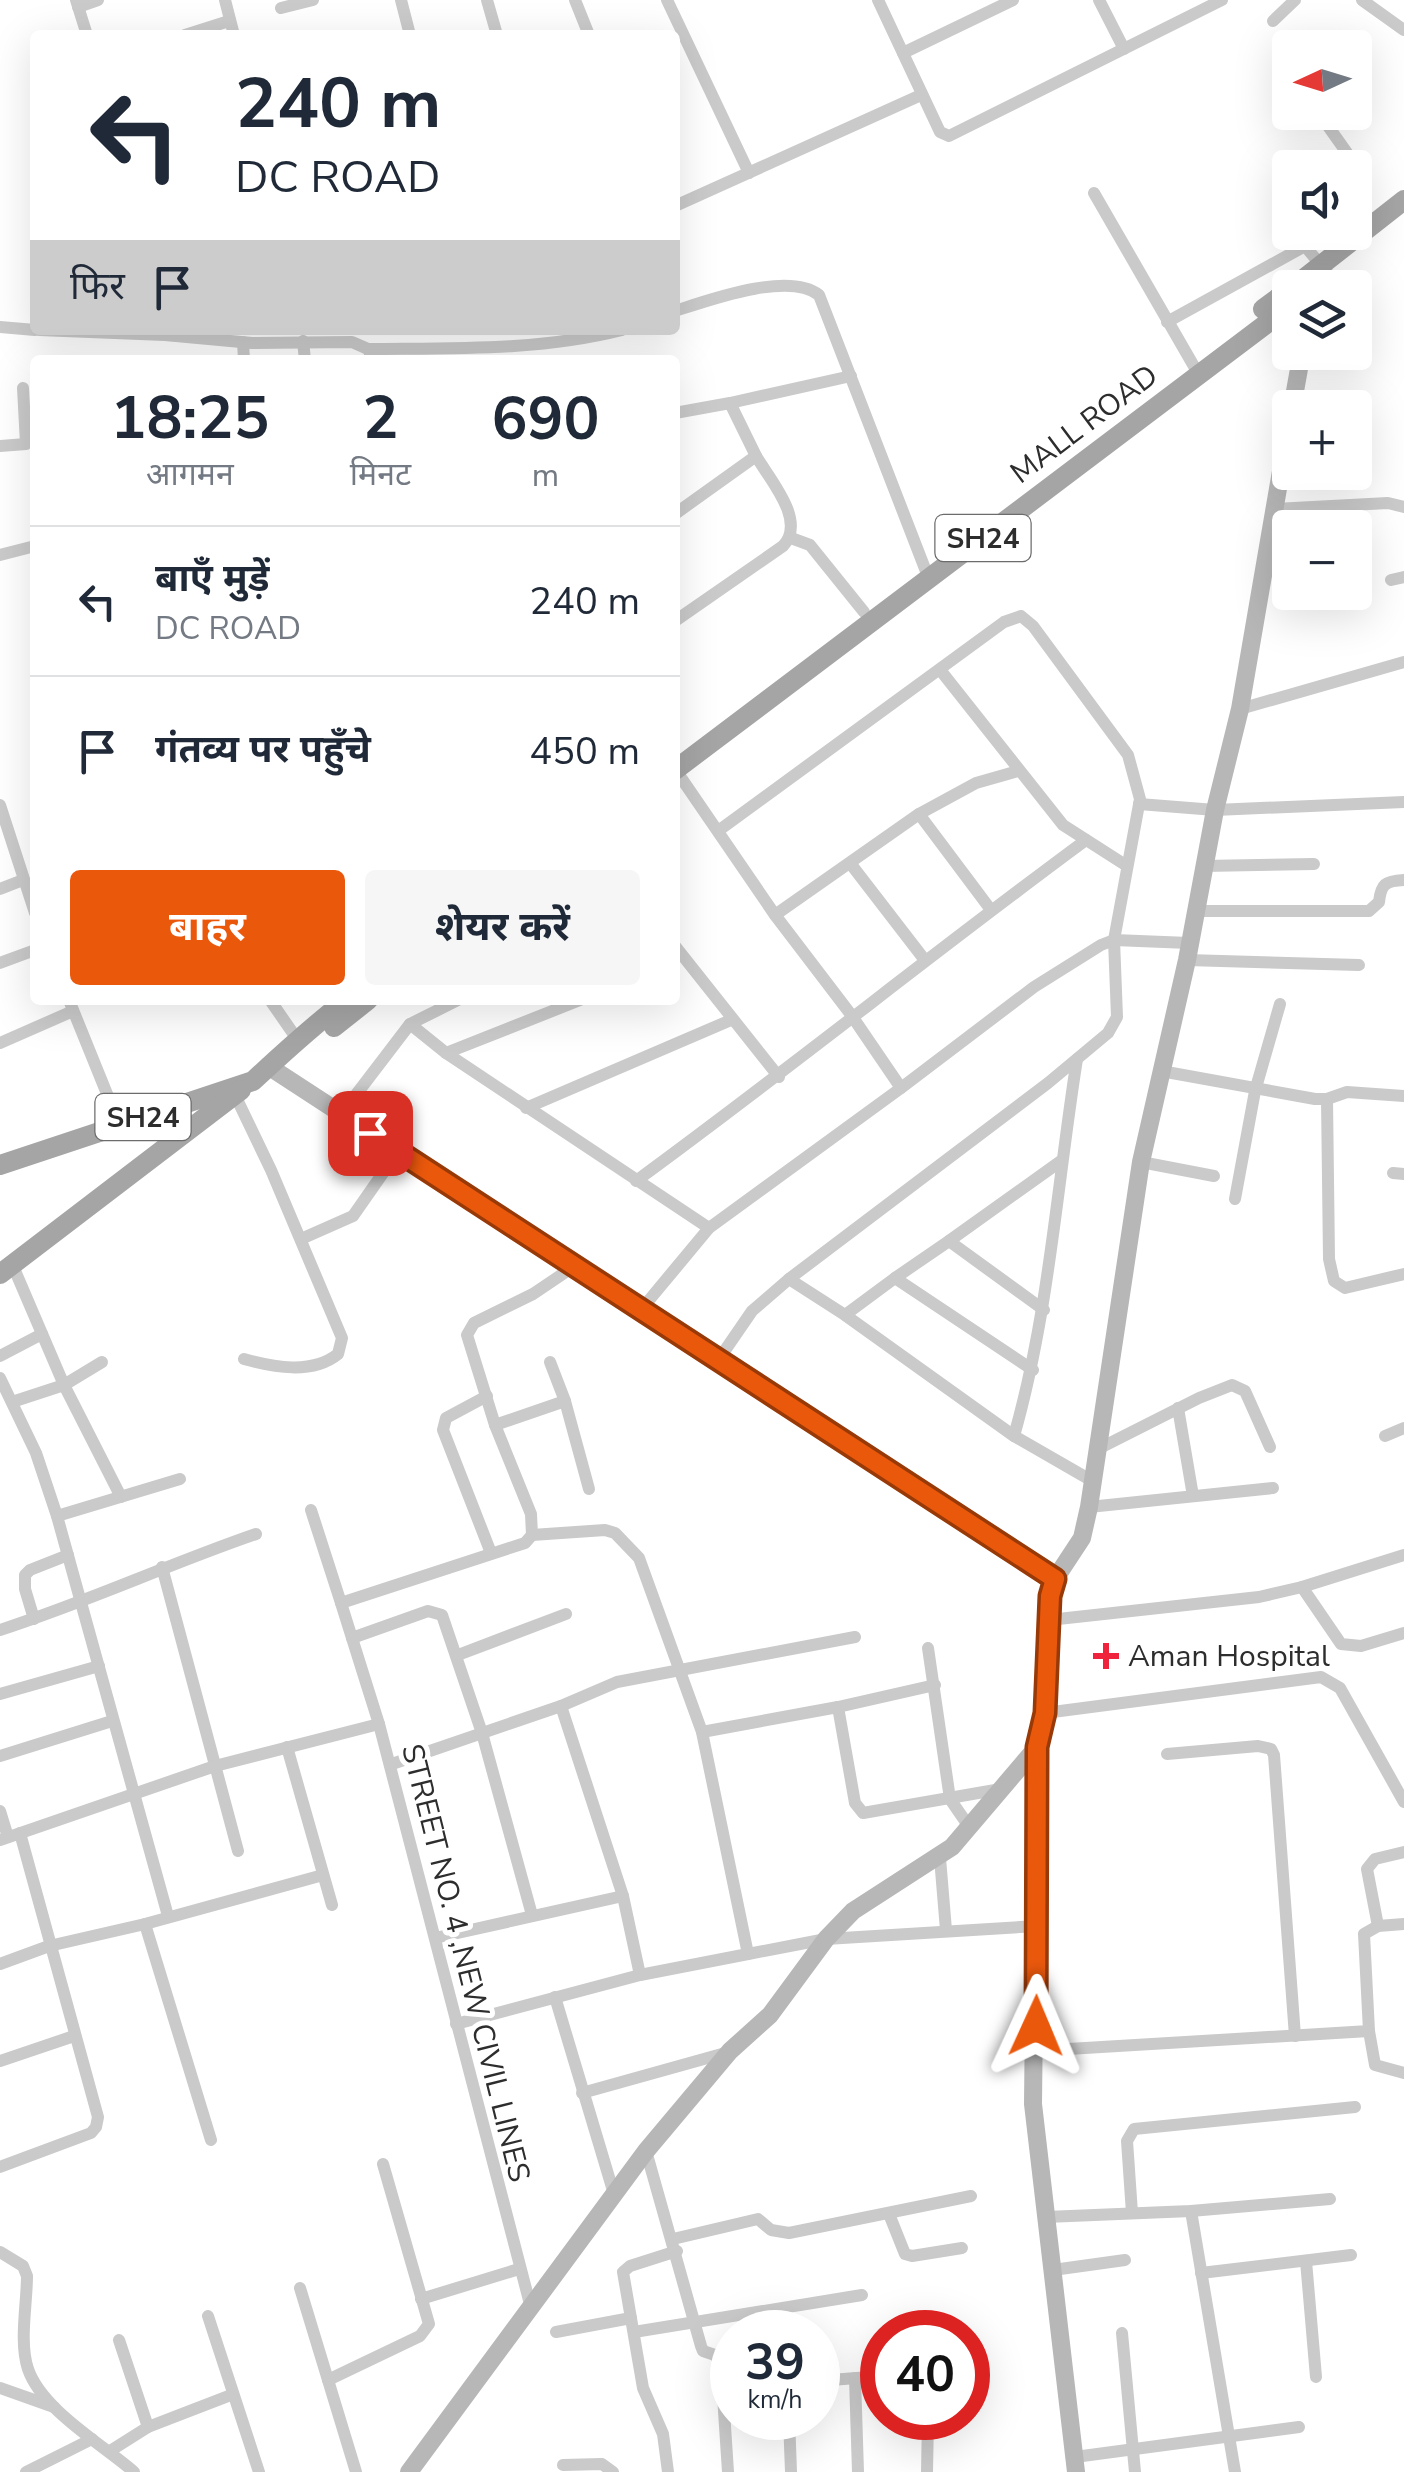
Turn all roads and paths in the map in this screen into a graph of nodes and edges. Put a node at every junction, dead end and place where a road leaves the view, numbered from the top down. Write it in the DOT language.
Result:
graph roads {
  1 [pos="98,0"];
  2 [pos="224,0"];
  3 [pos="313,0"];
  4 [pos="401,0"];
  5 [pos="486,0"];
  6 [pos="575,0"];
  7 [pos="667,0"];
  8 [pos="878,0"];
  9 [pos="1013,0"];
  10 [pos="1099,0"];
  11 [pos="1222,0"];
  12 [pos="1294,0"];
  13 [pos="1362,0"];
  14 [pos="78,4"];
  15 [pos="281,8"];
  16 [pos="1273,21"];
  17 [pos="232,28"];
  18 [pos="86,30"];
  19 [pos="409,30"];
  20 [pos="495,30"];
  21 [pos="587,30"];
  22 [pos="1404,30"];
  23 [pos="1124,49"];
  24 [pos="903,53"];
  25 [pos="921,95"];
  26 [pos="749,173"];
  27 [pos="1094,193"];
  28 [pos="1404,200"];
  29 [pos="680,204"];
  30 [pos="1404,218"];
  31 [pos="1298,250"];
  32 [pos="1327,270"];
  33 [pos="1329,270"];
  34 [pos="1272,304"];
  35 [pos="680,311"];
  36 [pos="1272,318"];
  37 [pos="1167,322"];
  38 [pos="0,327"];
  39 [pos="30,329"];
  40 [pos="213,335"];
  41 [pos="586,335"];
  42 [pos="321,336"];
  43 [pos="247,339"];
  44 [pos="303,342"];
  45 [pos="366,346"];
  46 [pos="304,355"];
  47 [pos="1195,369"];
  48 [pos="850,376"];
  49 [pos="23,388"];
  50 [pos="730,402"];
  51 [pos="680,412"];
  52 [pos="30,437"];
  53 [pos="30,444"];
  54 [pos="0,446"];
  55 [pos="756,456"];
  56 [pos="1278,490"];
  57 [pos="1404,507"];
  58 [pos="680,510"];
  59 [pos="1274,510"];
  60 [pos="1272,522"];
  61 [pos="791,538"];
  62 [pos="30,547"];
  63 [pos="0,555"];
  64 [pos="927,573"];
  65 [pos="864,612"];
  66 [pos="680,617"];
  67 [pos="1404,662"];
  68 [pos="941,671"];
  69 [pos="1240,708"];
  70 [pos="680,749"];
  71 [pos="680,766"];
  72 [pos="1018,771"];
  73 [pos="680,777"];
  74 [pos="1404,802"];
  75 [pos="1138,804"];
  76 [pos="0,805"];
  77 [pos="1215,810"];
  78 [pos="919,814"];
  79 [pos="718,831"];
  80 [pos="1086,840"];
  81 [pos="850,862"];
  82 [pos="1314,864"];
  83 [pos="1126,866"];
  84 [pos="1203,866"];
  85 [pos="23,880"];
  86 [pos="1404,880"];
  87 [pos="0,889"];
  88 [pos="30,899"];
  89 [pos="991,910"];
  90 [pos="1195,911"];
  91 [pos="775,915"];
  92 [pos="1114,940"];
  93 [pos="1188,951"];
  94 [pos="30,952"];
  95 [pos="680,957"];
  96 [pos="924,959"];
  97 [pos="0,963"];
  98 [pos="1359,965"];
  99 [pos="1280,1004"];
  100 [pos="274,1005"];
  101 [pos="340,1005"];
  102 [pos="362,1005"];
  103 [pos="448,1005"];
  104 [pos="568,1005"];
  105 [pos="71,1006"];
  106 [pos="852,1016"];
  107 [pos="731,1020"];
  108 [pos="410,1024"];
  109 [pos="297,1038"];
  110 [pos="0,1043"];
  111 [pos="446,1054"];
  112 [pos="1077,1059"];
  113 [pos="274,1062"];
  114 [pos="1161,1071"];
  115 [pos="779,1077"];
  116 [pos="252,1081"];
  117 [pos="901,1088"];
  118 [pos="1256,1091"];
  119 [pos="234,1095"];
  120 [pos="1404,1096"];
  121 [pos="1326,1099"];
  122 [pos="526,1108"];
  123 [pos="342,1112"];
  124 [pos="120,1126"];
  125 [pos="397,1153"];
  126 [pos="1061,1161"];
  127 [pos="1141,1162"];
  128 [pos="0,1164"];
  129 [pos="1214,1176"];
  130 [pos="636,1181"];
  131 [pos="1236,1199"];
  132 [pos="709,1228"];
  133 [pos="301,1239"];
  134 [pos="949,1241"];
  135 [pos="573,1267"];
  136 [pos="6,1270"];
  137 [pos="1404,1274"];
  138 [pos="895,1278"];
  139 [pos="789,1279"];
  140 [pos="1044,1310"];
  141 [pos="640,1311"];
  142 [pos="845,1315"];
  143 [pos="42,1334"];
  144 [pos="0,1356"];
  145 [pos="244,1359"];
  146 [pos="719,1359"];
  147 [pos="102,1362"];
  148 [pos="550,1362"];
  149 [pos="1033,1370"];
  150 [pos="0,1378"];
  151 [pos="64,1385"];
  152 [pos="486,1396"];
  153 [pos="566,1401"];
  154 [pos="12,1402"];
  155 [pos="1178,1408"];
  156 [pos="495,1426"];
  157 [pos="1404,1428"];
  158 [pos="1014,1436"];
  159 [pos="1385,1436"];
  160 [pos="1270,1447"];
  161 [pos="1098,1449"];
  162 [pos="180,1479"];
  163 [pos="1094,1482"];
  164 [pos="1273,1488"];
  165 [pos="589,1489"];
  166 [pos="1193,1496"];
  167 [pos="121,1497"];
  168 [pos="1089,1508"];
  169 [pos="311,1510"];
  170 [pos="57,1516"];
  171 [pos="256,1534"];
  172 [pos="532,1536"];
  173 [pos="490,1554"];
  174 [pos="68,1555"];
  175 [pos="1404,1555"];
  176 [pos="162,1567"];
  177 [pos="1055,1579"];
  178 [pos="1302,1587"];
  179 [pos="83,1603"];
  180 [pos="341,1604"];
  181 [pos="566,1614"];
  182 [pos="34,1619"];
  183 [pos="1049,1620"];
  184 [pos="0,1630"];
  185 [pos="1404,1633"];
  186 [pos="855,1637"];
  187 [pos="352,1638"];
  188 [pos="928,1648"];
  189 [pos="458,1655"];
  190 [pos="99,1666"];
  191 [pos="680,1669"];
  192 [pos="935,1685"];
  193 [pos="0,1694"];
  194 [pos="560,1706"];
  195 [pos="838,1708"];
  196 [pos="1045,1713"];
  197 [pos="112,1721"];
  198 [pos="379,1724"];
  199 [pos="702,1732"];
  200 [pos="482,1734"];
  201 [pos="287,1747"];
  202 [pos="1037,1747"];
  203 [pos="1167,1754"];
  204 [pos="0,1756"];
  205 [pos="392,1764"];
  206 [pos="216,1766"];
  207 [pos="1001,1789"];
  208 [pos="134,1796"];
  209 [pos="950,1798"];
  210 [pos="1404,1802"];
  211 [pos="0,1811"];
  212 [pos="970,1828"];
  213 [pos="9,1837"];
  214 [pos="238,1851"];
  215 [pos="1404,1852"];
  216 [pos="940,1858"];
  217 [pos="323,1874"];
  218 [pos="624,1896"];
  219 [pos="332,1905"];
  220 [pos="532,1914"];
  221 [pos="168,1916"];
  222 [pos="145,1924"];
  223 [pos="1404,1924"];
  224 [pos="1038,1926"];
  225 [pos="1378,1926"];
  226 [pos="946,1930"];
  227 [pos="435,1938"];
  228 [pos="826,1939"];
  229 [pos="49,1946"];
  230 [pos="748,1954"];
  231 [pos="0,1964"];
  232 [pos="640,1975"];
  233 [pos="555,1996"];
  234 [pos="456,2024"];
  235 [pos="1369,2031"];
  236 [pos="74,2036"];
  237 [pos="1295,2036"];
  238 [pos="730,2051"];
  239 [pos="1036,2051"];
  240 [pos="0,2061"];
  241 [pos="1404,2073"];
  242 [pos="582,2093"];
  243 [pos="1355,2108"];
  244 [pos="211,2140"];
  245 [pos="646,2151"];
  246 [pos="383,2164"];
  247 [pos="0,2167"];
  248 [pos="614,2194"];
  249 [pos="971,2196"];
  250 [pos="1330,2199"];
  251 [pos="1192,2212"];
  252 [pos="1132,2213"];
  253 [pos="888,2214"];
  254 [pos="1046,2217"];
  255 [pos="675,2245"];
  256 [pos="962,2248"];
  257 [pos="0,2252"];
  258 [pos="1351,2255"];
  259 [pos="1125,2260"];
  260 [pos="1306,2261"];
  261 [pos="518,2269"];
  262 [pos="1054,2270"];
  263 [pos="1201,2273"];
  264 [pos="300,2288"];
  265 [pos="862,2295"];
  266 [pos="421,2299"];
  267 [pos="531,2308"];
  268 [pos="208,2316"];
  269 [pos="696,2321"];
  270 [pos="632,2325"];
  271 [pos="556,2332"];
  272 [pos="1122,2333"];
  273 [pos="119,2340"];
  274 [pos="710,2354"];
  275 [pos="1316,2377"];
  276 [pos="855,2378"];
  277 [pos="860,2378"];
  278 [pos="840,2379"];
  279 [pos="328,2380"];
  280 [pos="0,2388"];
  281 [pos="231,2395"];
  282 [pos="56,2408"];
  283 [pos="148,2427"];
  284 [pos="1299,2427"];
  285 [pos="92,2439"];
  286 [pos="1228,2439"];
  287 [pos="728,2440"];
  288 [pos="790,2440"];
  289 [pos="928,2440"];
  290 [pos="110,2451"];
  291 [pos="1133,2452"];
  292 [pos="563,2465"];
  293 [pos="1076,2465"];
  294 [pos="26,2472"];
  295 [pos="134,2472"];
  296 [pos="258,2472"];
  297 [pos="356,2472"];
  298 [pos="408,2472"];
  299 [pos="613,2472"];
  300 [pos="668,2472"];
  301 [pos="728,2472"];
  302 [pos="791,2472"];
  303 [pos="858,2472"];
  304 [pos="927,2472"];
  305 [pos="1135,2472"];
  306 [pos="1236,2472"];
  1 -- 14 [label="street"];
  2 -- 17 [label="street"];
  3 -- 15 [label="street"];
  4 -- 19 [label="street"];
  5 -- 20 [label="street"];
  6 -- 21 [label="street"];
  7 -- 26 [label="street"];
  8 -- 24 [label="street"];
  9 -- 24 [label="street"];
  10 -- 23 [label="street"];
  11 -- 23 [label="street"];
  12 -- 16 [label="street"];
  13 -- 22 [label="street"];
  14 -- 18 [label="street"];
  23 -- 25 [label="street"];
  24 -- 25 [label="street"];
  25 -- 26 [label="street"];
  26 -- 29 [label="street"];
  27 -- 37 [label="street"];
  28 -- 32 [label="main road, MALL ROAD / SH24"];
  30 -- 33 [label="main road, MALL ROAD / SH24"];
  31 -- 37 [label="street"];
  34 -- 47 [label="main road, MALL ROAD / SH24"];
  35 -- 48 [label="street"];
  36 -- 47 [label="main road, MALL ROAD / SH24"];
  37 -- 47 [label="street"];
  38 -- 39 [label="street"];
  40 -- 43 [label="street"];
  41 -- 45 [label="street"];
  42 -- 44 [label="street"];
  42 -- 45 [label="street"];
  43 -- 44 [label="street"];
  44 -- 46 [label="street"];
  47 -- 64 [label="main road, MALL ROAD / SH24"];
  48 -- 50 [label="street"];
  48 -- 64 [label="street"];
  49 -- 52 [label="street"];
  50 -- 51 [label="street"];
  50 -- 55 [label="street"];
  53 -- 54 [label="street"];
  55 -- 58 [label="street"];
  55 -- 61 [label="street"];
  56 -- 59 [label="main road"];
  57 -- 59 [label="street"];
  60 -- 69 [label="main road"];
  61 -- 65 [label="street"];
  61 -- 66 [label="street"];
  62 -- 63 [label="street"];
  64 -- 65 [label="main road, MALL ROAD / SH24"];
  64 -- 71 [label="main road, MALL ROAD / SH24"];
  65 -- 70 [label="main road, MALL ROAD / SH24"];
  67 -- 69 [label="street"];
  68 -- 72 [label="street"];
  68 -- 75 [label="street"];
  68 -- 79 [label="street"];
  69 -- 77 [label="main road"];
  72 -- 78 [label="street"];
  72 -- 80 [label="street"];
  73 -- 79 [label="street"];
  74 -- 77 [label="street"];
  75 -- 77 [label="street"];
  75 -- 83 [label="street"];
  76 -- 85 [label="street"];
  77 -- 84 [label="main road"];
  78 -- 81 [label="street"];
  78 -- 89 [label="street"];
  79 -- 91 [label="street"];
  80 -- 83 [label="street"];
  80 -- 89 [label="street"];
  81 -- 91 [label="street"];
  81 -- 96 [label="street"];
  82 -- 84 [label="street"];
  83 -- 92 [label="street"];
  84 -- 90 [label="main road"];
  85 -- 87 [label="street"];
  85 -- 88 [label="street"];
  86 -- 90 [label="street"];
  89 -- 96 [label="street"];
  90 -- 93 [label="main road"];
  91 -- 106 [label="street"];
  92 -- 93 [label="street"];
  92 -- 112 [label="street"];
  92 -- 117 [label="street"];
  93 -- 98 [label="street"];
  93 -- 114 [label="main road"];
  94 -- 97 [label="street"];
  95 -- 107 [label="street"];
  96 -- 106 [label="street"];
  99 -- 118 [label="street"];
  100 -- 109 [label="street"];
  101 -- 109 [label="main road, SH24"];
  102 -- 113 [label="main road, SH24"];
  103 -- 108 [label="street"];
  104 -- 111 [label="street"];
  105 -- 110 [label="street"];
  105 -- 124 [label="street"];
  106 -- 115 [label="street"];
  106 -- 117 [label="street"];
  107 -- 115 [label="street"];
  107 -- 122 [label="street"];
  108 -- 111 [label="street"];
  108 -- 123 [label="street"];
  109 -- 113 [label="main road, SH24"];
  111 -- 122 [label="street"];
  112 -- 126 [label="street"];
  112 -- 139 [label="street"];
  113 -- 116 [label="main road, SH24"];
  113 -- 123 [label="main road"];
  114 -- 118 [label="street"];
  114 -- 127 [label="main road"];
  115 -- 130 [label="street"];
  116 -- 119 [label="main road"];
  116 -- 124 [label="main road, SH24"];
  117 -- 132 [label="street"];
  118 -- 121 [label="street"];
  118 -- 131 [label="street"];
  119 -- 133 [label="street"];
  119 -- 136 [label="main road"];
  120 -- 121 [label="street"];
  121 -- 137 [label="street"];
  122 -- 130 [label="street"];
  123 -- 125 [label="main road"];
  124 -- 128 [label="main road, SH24"];
  125 -- 133 [label="street"];
  125 -- 135 [label="main road"];
  126 -- 134 [label="street"];
  126 -- 140 [label="street"];
  127 -- 129 [label="street"];
  127 -- 161 [label="main road"];
  130 -- 132 [label="street"];
  132 -- 141 [label="street"];
  133 -- 145 [label="street"];
  134 -- 138 [label="street"];
  134 -- 140 [label="street"];
  135 -- 141 [label="main road"];
  135 -- 152 [label="street"];
  136 -- 143 [label="street"];
  138 -- 142 [label="street"];
  138 -- 149 [label="street"];
  139 -- 142 [label="street"];
  139 -- 146 [label="street"];
  140 -- 149 [label="street"];
  141 -- 146 [label="main road"];
  142 -- 158 [label="street"];
  143 -- 144 [label="street"];
  143 -- 151 [label="street"];
  146 -- 177 [label="main road"];
  147 -- 151 [label="street"];
  148 -- 153 [label="street"];
  149 -- 158 [label="street"];
  150 -- 154 [label="street"];
  151 -- 154 [label="street"];
  151 -- 167 [label="street"];
  152 -- 156 [label="street"];
  152 -- 173 [label="street"];
  153 -- 156 [label="street"];
  153 -- 165 [label="street"];
  154 -- 170 [label="street"];
  155 -- 160 [label="street"];
  155 -- 161 [label="street"];
  155 -- 166 [label="street"];
  156 -- 172 [label="street"];
  157 -- 159 [label="street"];
  158 -- 163 [label="street"];
  161 -- 163 [label="main road"];
  162 -- 167 [label="street"];
  163 -- 168 [label="main road"];
  164 -- 166 [label="street"];
  166 -- 168 [label="street"];
  167 -- 170 [label="street"];
  168 -- 177 [label="main road"];
  169 -- 180 [label="street"];
  170 -- 174 [label="street"];
  171 -- 176 [label="street"];
  172 -- 173 [label="street"];
  172 -- 191 [label="street"];
  173 -- 180 [label="street"];
  174 -- 179 [label="street"];
  174 -- 182 [label="street"];
  175 -- 178 [label="street"];
  176 -- 179 [label="street"];
  176 -- 206 [label="street"];
  177 -- 183 [label="main road"];
  178 -- 183 [label="street"];
  178 -- 185 [label="street"];
  179 -- 182 [label="street"];
  179 -- 190 [label="street"];
  180 -- 187 [label="street"];
  181 -- 189 [label="street"];
  182 -- 184 [label="street"];
  183 -- 196 [label="main road"];
  186 -- 191 [label="street"];
  187 -- 189 [label="street"];
  187 -- 198 [label="street"];
  188 -- 192 [label="street"];
  189 -- 200 [label="street"];
  190 -- 193 [label="street"];
  190 -- 197 [label="street"];
  191 -- 194 [label="street"];
  191 -- 199 [label="street"];
  192 -- 195 [label="street"];
  192 -- 209 [label="street"];
  194 -- 200 [label="street"];
  194 -- 218 [label="street"];
  195 -- 199 [label="street"];
  195 -- 209 [label="street"];
  196 -- 202 [label="main road"];
  196 -- 210 [label="street"];
  197 -- 204 [label="street"];
  197 -- 208 [label="street"];
  198 -- 201 [label="street, STREET NO. 4 ,NEW CIVIL LINES"];
  198 -- 205 [label="street, STREET NO. 4 ,NEW CIVIL LINES"];
  199 -- 230 [label="street"];
  200 -- 205 [label="street"];
  200 -- 220 [label="street"];
  201 -- 206 [label="street, STREET NO. 4 ,NEW CIVIL LINES"];
  201 -- 217 [label="street"];
  202 -- 207 [label="main road"];
  202 -- 224 [label="main road"];
  203 -- 237 [label="street"];
  205 -- 227 [label="street, STREET NO. 4 ,NEW CIVIL LINES"];
  206 -- 208 [label="street, STREET NO. 4 ,NEW CIVIL LINES"];
  206 -- 214 [label="street"];
  207 -- 209 [label="street"];
  207 -- 212 [label="main road"];
  208 -- 213 [label="street, STREET NO. 4 ,NEW CIVIL LINES"];
  208 -- 221 [label="street"];
  209 -- 212 [label="street"];
  211 -- 213 [label="street"];
  212 -- 216 [label="main road"];
  213 -- 229 [label="street"];
  215 -- 225 [label="street"];
  216 -- 226 [label="street"];
  216 -- 228 [label="main road"];
  217 -- 219 [label="street"];
  217 -- 221 [label="street"];
  218 -- 220 [label="street"];
  218 -- 232 [label="street"];
  220 -- 227 [label="street"];
  221 -- 222 [label="street"];
  222 -- 229 [label="street"];
  222 -- 244 [label="street"];
  223 -- 225 [label="street"];
  224 -- 226 [label="street"];
  224 -- 239 [label="main road"];
  225 -- 235 [label="street"];
  226 -- 228 [label="street"];
  227 -- 234 [label="street, STREET NO. 4 ,NEW CIVIL LINES"];
  228 -- 230 [label="street"];
  228 -- 238 [label="main road"];
  229 -- 231 [label="street"];
  229 -- 236 [label="street"];
  230 -- 232 [label="street"];
  232 -- 233 [label="street"];
  233 -- 234 [label="street"];
  233 -- 242 [label="street"];
  234 -- 261 [label="street, STREET NO. 4 ,NEW CIVIL LINES"];
  235 -- 237 [label="street"];
  235 -- 241 [label="street"];
  236 -- 240 [label="street"];
  236 -- 247 [label="street"];
  237 -- 239 [label="street"];
  238 -- 242 [label="street"];
  238 -- 245 [label="main road"];
  239 -- 254 [label="main road"];
  242 -- 248 [label="street"];
  243 -- 252 [label="street"];
  245 -- 248 [label="main road"];
  245 -- 255 [label="street"];
  246 -- 266 [label="street"];
  248 -- 267 [label="main road"];
  249 -- 253 [label="street"];
  250 -- 251 [label="street"];
  251 -- 252 [label="street"];
  251 -- 263 [label="street"];
  252 -- 254 [label="street"];
  253 -- 255 [label="street"];
  253 -- 256 [label="street"];
  254 -- 262 [label="main road"];
  255 -- 269 [label="street"];
  255 -- 270 [label="street"];
  257 -- 282 [label="street"];
  258 -- 260 [label="street"];
  259 -- 262 [label="street"];
  260 -- 263 [label="street"];
  260 -- 275 [label="street"];
  261 -- 266 [label="street"];
  261 -- 267 [label="street, STREET NO. 4 ,NEW CIVIL LINES"];
  262 -- 293 [label="main road"];
  263 -- 286 [label="street"];
  264 -- 279 [label="street"];
  265 -- 269 [label="street"];
  266 -- 279 [label="street"];
  267 -- 298 [label="main road"];
  268 -- 281 [label="street"];
  269 -- 270 [label="street"];
  269 -- 274 [label="street"];
  270 -- 271 [label="street"];
  270 -- 300 [label="street"];
  272 -- 291 [label="street"];
  273 -- 283 [label="street"];
  276 -- 277 [label="street"];
  276 -- 278 [label="street"];
  276 -- 303 [label="street"];
  279 -- 297 [label="street"];
  280 -- 282 [label="street"];
  281 -- 283 [label="street"];
  281 -- 296 [label="street"];
  282 -- 285 [label="street"];
  283 -- 290 [label="street"];
  284 -- 286 [label="street"];
  285 -- 290 [label="street"];
  285 -- 294 [label="street"];
  286 -- 291 [label="street"];
  286 -- 306 [label="street"];
  287 -- 301 [label="street"];
  288 -- 302 [label="street"];
  289 -- 304 [label="street"];
  290 -- 295 [label="street"];
  291 -- 293 [label="street"];
  291 -- 305 [label="street"];
  292 -- 299 [label="street"];
}
